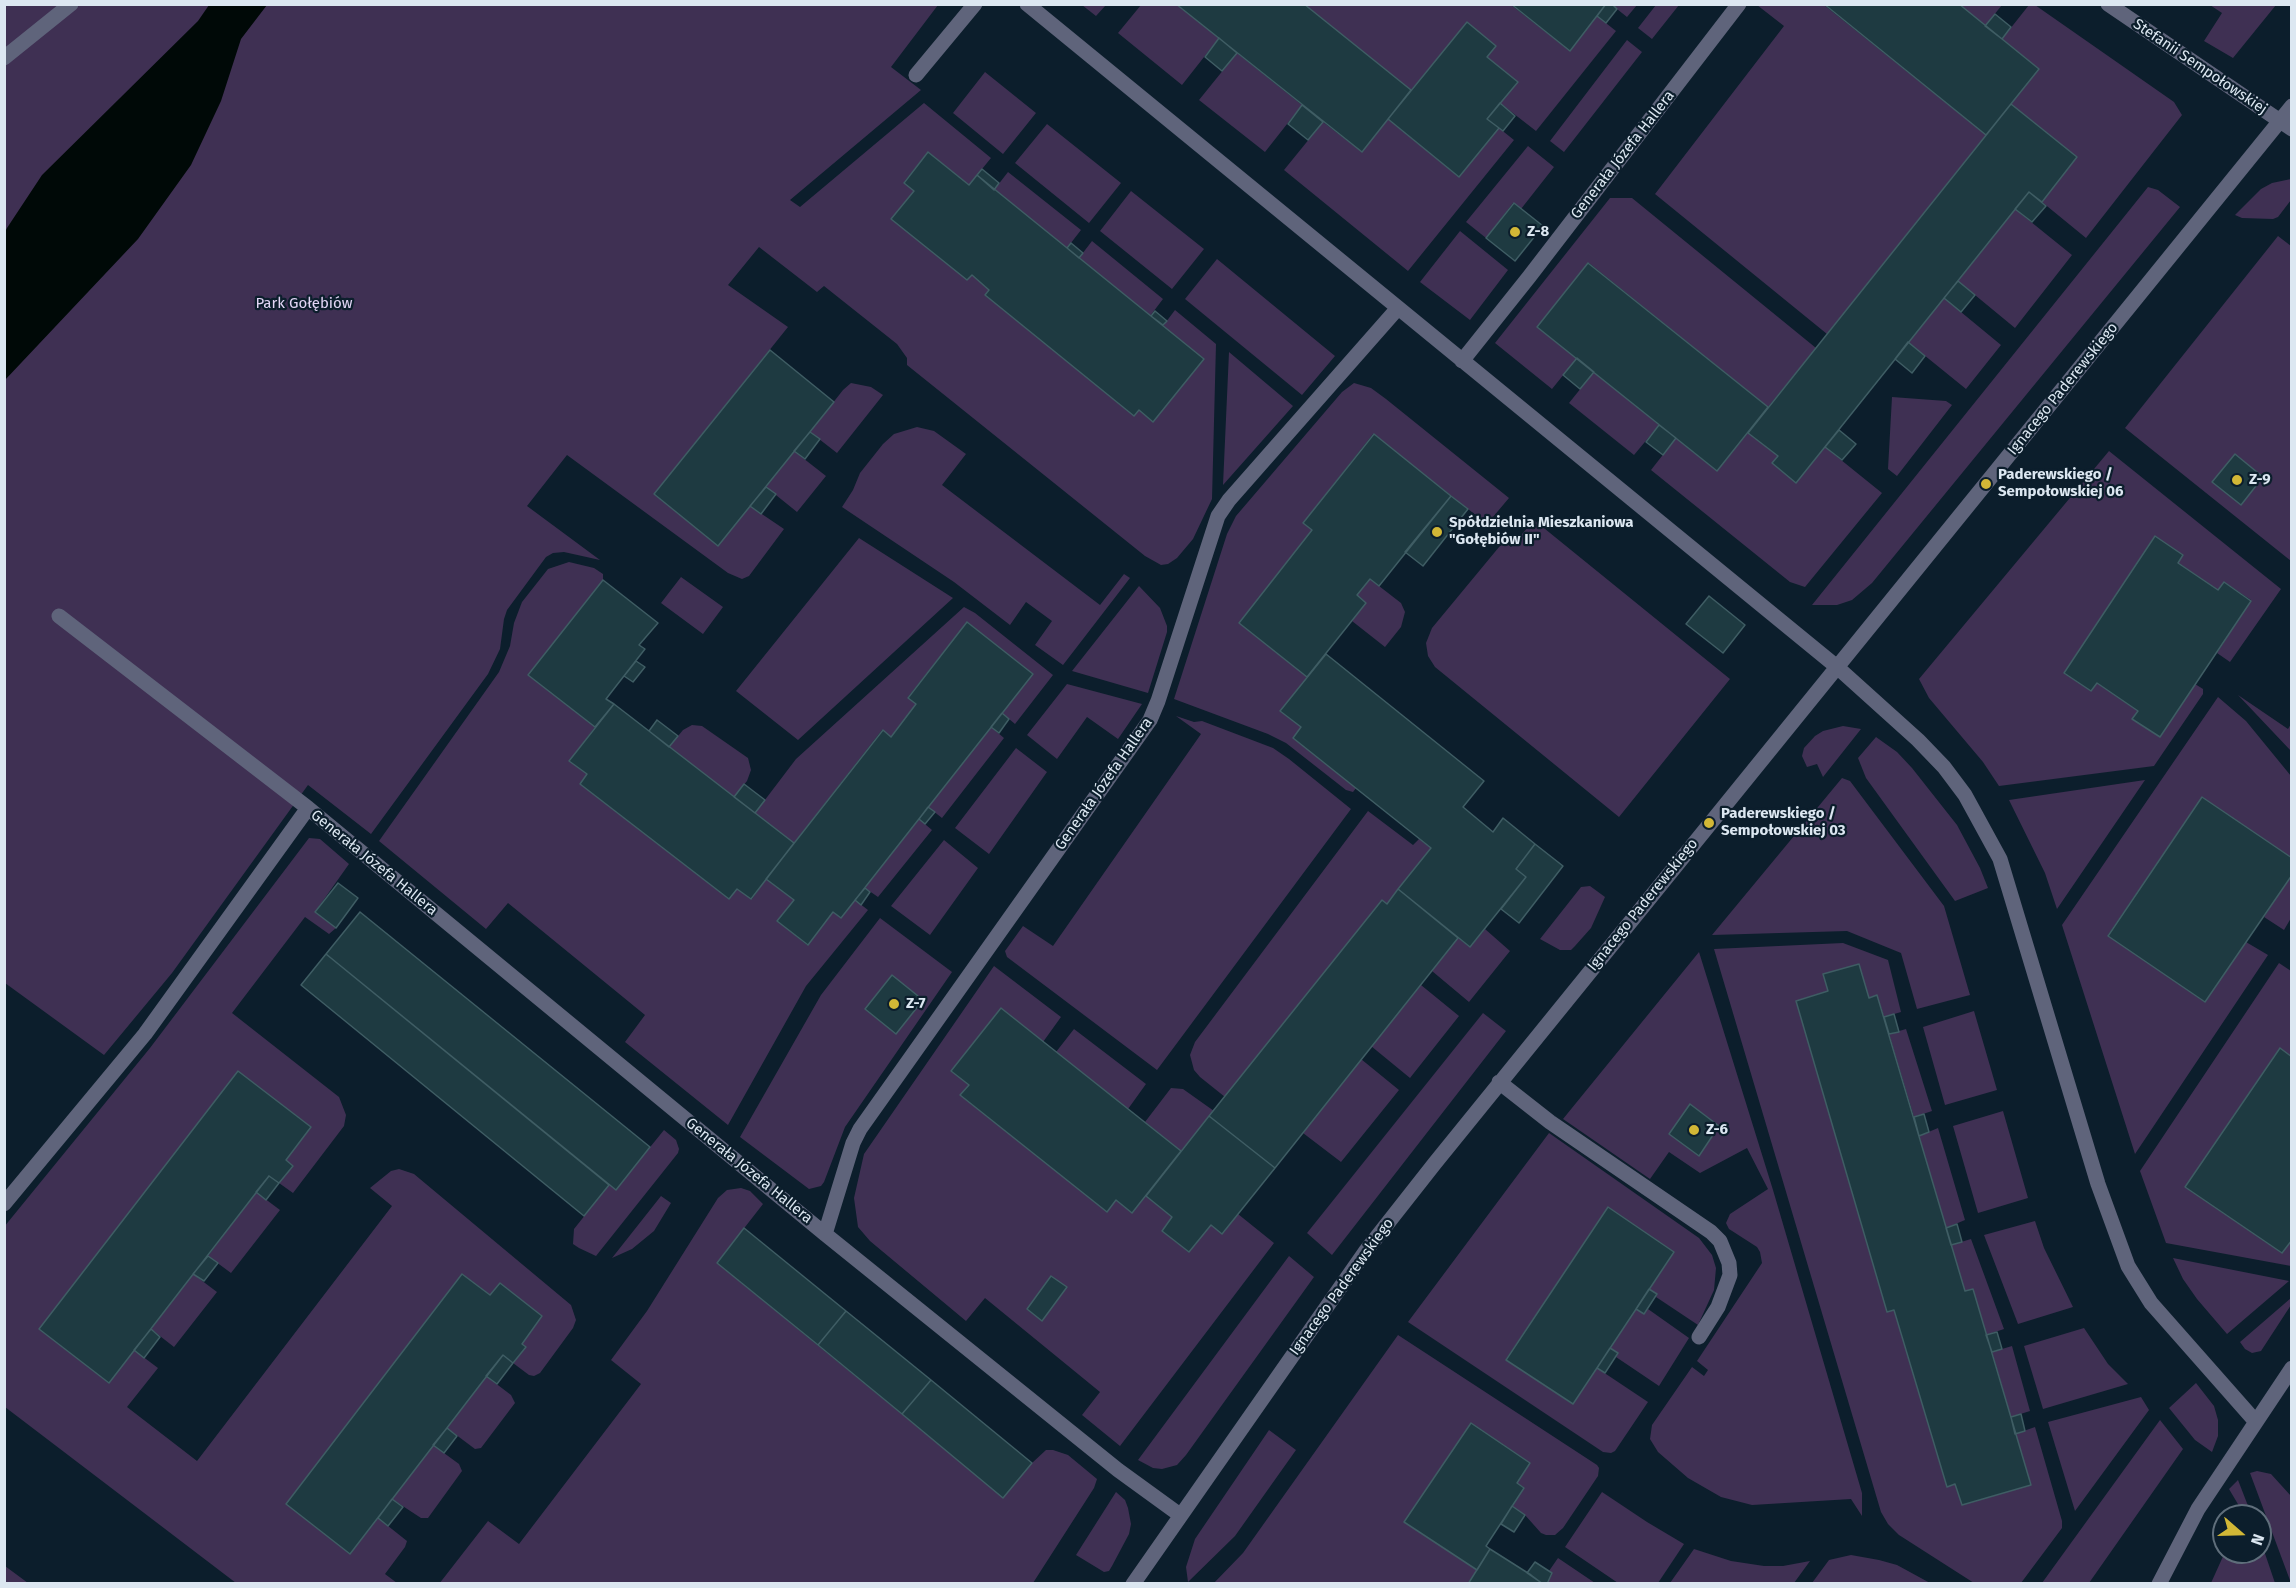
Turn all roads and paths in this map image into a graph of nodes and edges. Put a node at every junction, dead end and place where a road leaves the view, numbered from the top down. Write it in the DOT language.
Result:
graph roads {
  1 [pos="71,4"];
  2 [pos="975,4"];
  3 [pos="1027,4"];
  4 [pos="1738,4"];
  5 [pos="2108,4"];
  6 [pos="4,58"];
  7 [pos="916,75"];
  8 [pos="2292,106"];
  9 [pos="2286,125"];
  10 [pos="1398,308"];
  11 [pos="1462,361"];
  12 [pos="59,616"];
  13 [pos="1837,667"];
  14 [pos="308,808"];
  15 [pos="1499,1082"];
  16 [pos="4,1204"];
  17 [pos="825,1234"];
  18 [pos="1699,1337"];
  19 [pos="2292,1368"];
  20 [pos="2256,1422"];
  21 [pos="1180,1515"];
  22 [pos="1133,1584"];
  23 [pos="2159,1584"];
  1 -- 6 [label="street"];
  2 -- 7 [label="street"];
  3 -- 10 [label="street"];
  4 -- 11 [label="street, Generała Józefa Hallera"];
  5 -- 9 [label="street, Stefanii Sempołowskiej"];
  8 -- 9 [label="street, Ignacego Paderewskiego"];
  9 -- 13 [label="street, Ignacego Paderewskiego"];
  10 -- 11 [label="street"];
  10 -- 17 [label="street, Generała Józefa Hallera"];
  11 -- 13 [label="street"];
  12 -- 14 [label="street"];
  13 -- 15 [label="street, Ignacego Paderewskiego"];
  13 -- 20 [label="street"];
  14 -- 16 [label="street, Generała Józefa Hallera"];
  14 -- 17 [label="street, Generała Józefa Hallera"];
  15 -- 18 [label="street"];
  15 -- 21 [label="street, Ignacego Paderewskiego"];
  17 -- 21 [label="street, Generała Józefa Hallera"];
  19 -- 20 [label="street"];
  20 -- 23 [label="street"];
  21 -- 22 [label="street, Ignacego Paderewskiego"];
}
